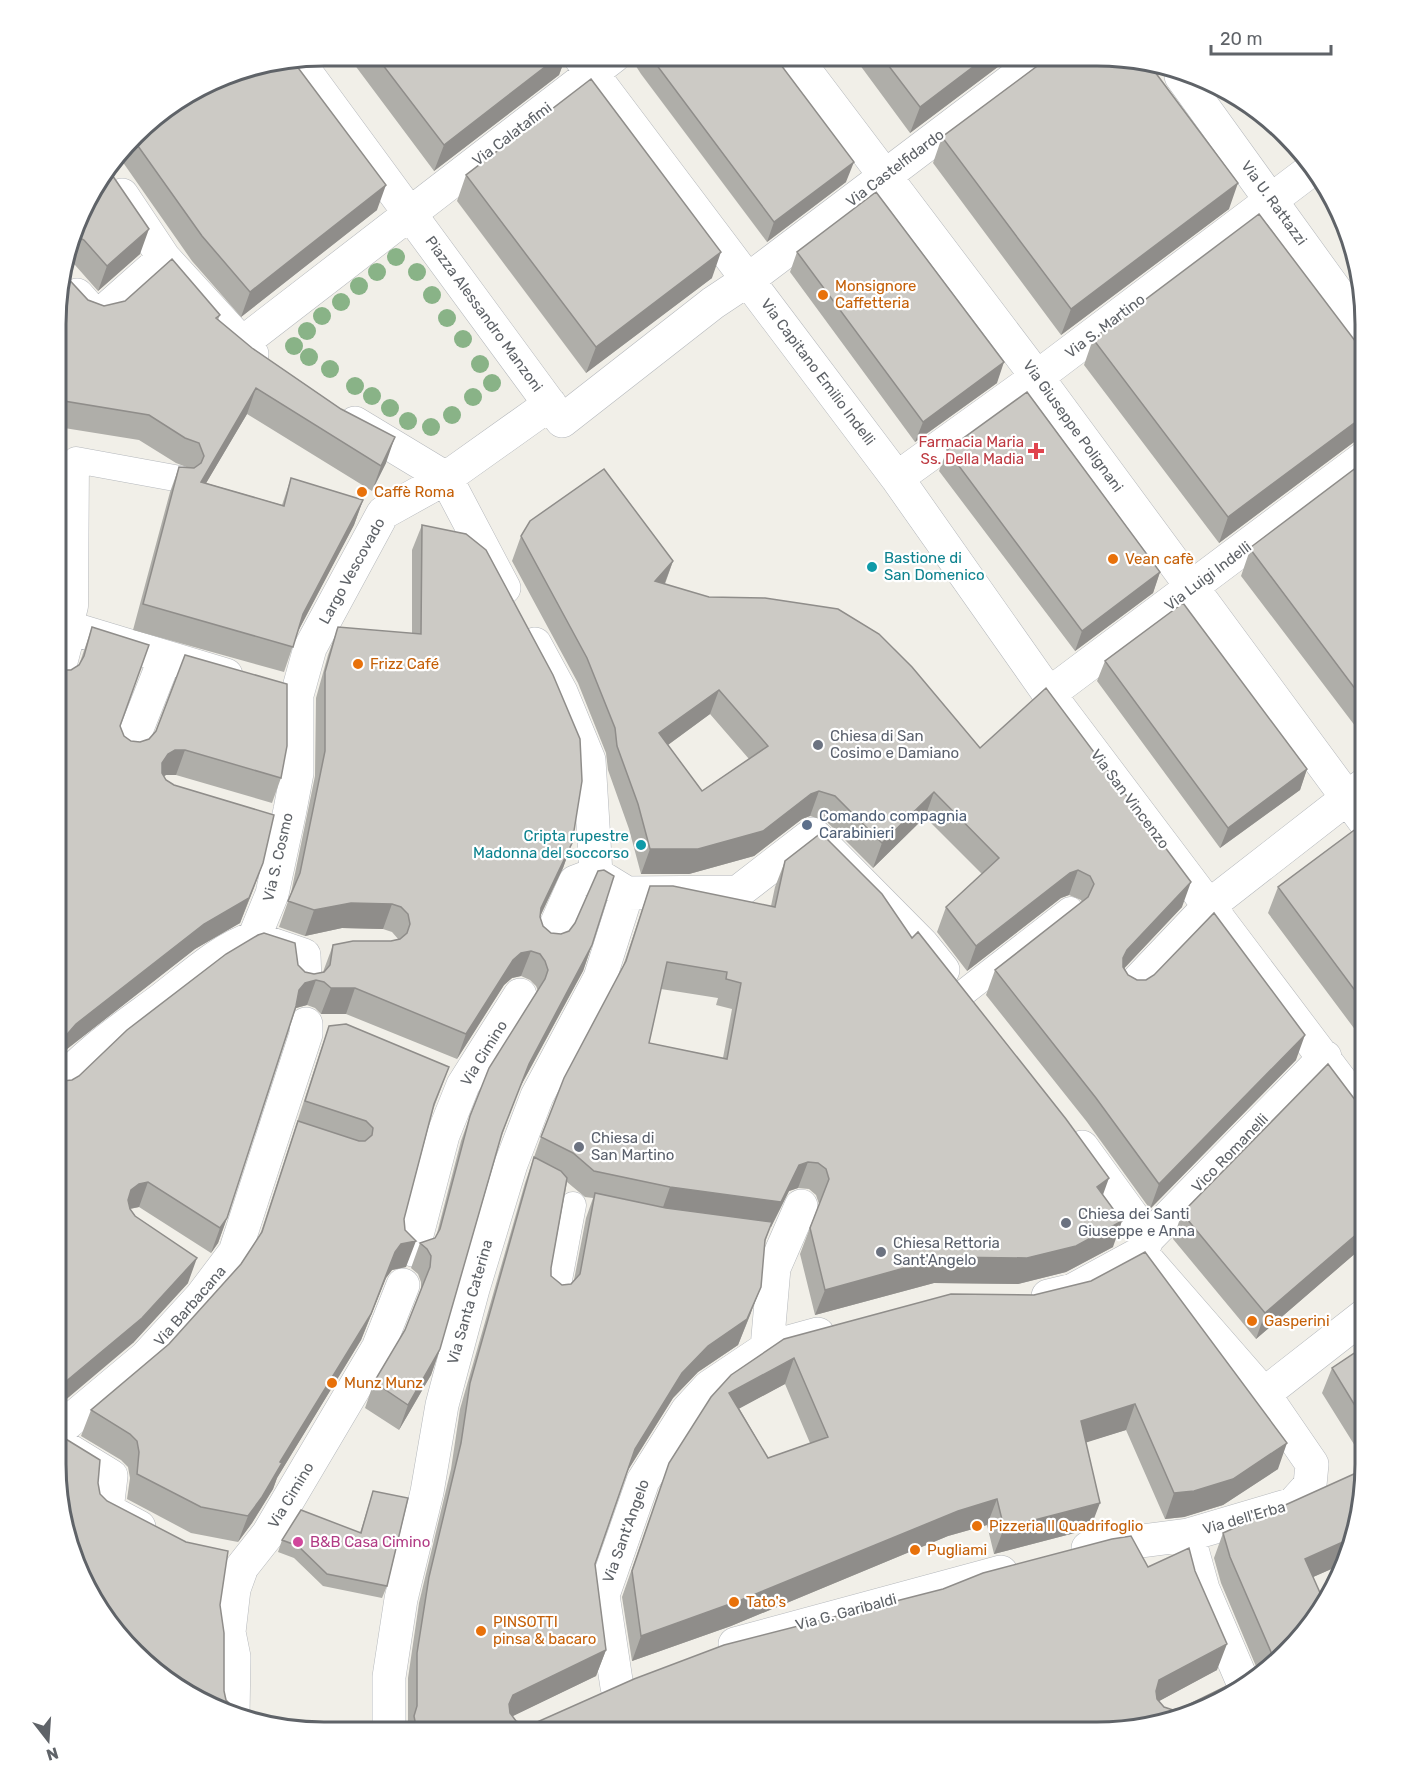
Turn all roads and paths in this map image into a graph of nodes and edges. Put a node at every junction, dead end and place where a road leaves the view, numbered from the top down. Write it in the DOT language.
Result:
graph roads {
  1 [pos="590,66"];
  2 [pos="598,66"];
  3 [pos="802,66"];
  4 [pos="1030,66"];
  5 [pos="302,67"];
  6 [pos="1185,82"];
  7 [pos="1307,173"];
  8 [pos="884,176"];
  9 [pos="111,178"];
  10 [pos="1272,200"];
  11 [pos="410,212"];
  12 [pos="164,258"];
  13 [pos="749,279"];
  14 [pos="69,286"];
  15 [pos="1355,316"];
  16 [pos="1037,377"];
  17 [pos="329,406"];
  18 [pos="556,412"];
  19 [pos="67,461"];
  20 [pos="1355,465"];
  21 [pos="446,478"];
  22 [pos="897,478"];
  23 [pos="180,479"];
  24 [pos="1192,588"];
  25 [pos="66,622"];
  26 [pos="66,627"];
  27 [pos="165,658"];
  28 [pos="1049,694"];
  29 [pos="297,695"];
  30 [pos="129,749"];
  31 [pos="1355,796"];
  32 [pos="1355,804"];
  33 [pos="596,874"];
  34 [pos="627,893"];
  35 [pos="1210,905"];
  36 [pos="1070,910"];
  37 [pos="254,938"];
  38 [pos="549,941"];
  39 [pos="314,962"];
  40 [pos="1132,987"];
  41 [pos="962,994"];
  42 [pos="520,995"];
  43 [pos="984,1022"];
  44 [pos="339,1031"];
  45 [pos="1325,1057"];
  46 [pos="66,1077"];
  47 [pos="1355,1099"];
  48 [pos="1065,1124"];
  49 [pos="573,1205"];
  50 [pos="801,1206"];
  51 [pos="1144,1245"];
  52 [pos="413,1250"];
  53 [pos="189,1261"];
  54 [pos="216,1279"];
  55 [pos="403,1285"];
  56 [pos="556,1296"];
  57 [pos="1020,1303"];
  58 [pos="1355,1323"];
  59 [pos="843,1327"];
  60 [pos="767,1348"];
  61 [pos="1264,1394"];
  62 [pos="66,1426"];
  63 [pos="66,1441"];
  64 [pos="1188,1535"];
  65 [pos="165,1540"];
  66 [pos="1064,1555"];
  67 [pos="1030,1564"];
  68 [pos="704,1655"];
  69 [pos="650,1675"];
  70 [pos="1231,1684"];
  71 [pos="617,1687"];
  72 [pos="585,1701"];
  73 [pos="233,1705"];
  74 [pos="389,1722"];
  1 -- 11 [label="street, Via Calatafimi"];
  2 -- 13 [label="street, Via Capitano Emilio Indelli"];
  3 -- 8 [label="street, Via Giuseppe Polignani"];
  4 -- 8 [label="street, Via Castelfidardo"];
  5 -- 11 [label="street, Piazza Alessandro Manzoni"];
  6 -- 10 [label="street, Via U. Rattazzi"];
  7 -- 10 [label="street, Via S. Martino"];
  8 -- 13 [label="street, Via Castelfidardo"];
  8 -- 16 [label="street, Via Giuseppe Polignani"];
  9 -- 12 [label="street"];
  10 -- 15 [label="street, Via U. Rattazzi"];
  10 -- 16 [label="street, Via S. Martino"];
  11 -- 12 [label="street"];
  11 -- 18 [label="street, Piazza Alessandro Manzoni"];
  12 -- 14 [label="street"];
  13 -- 18 [label="street, Via Castelfidardo"];
  13 -- 22 [label="street, Via Capitano Emilio Indelli"];
  16 -- 22 [label="street, Via S. Martino"];
  16 -- 24 [label="street, Via Giuseppe Polignani"];
  17 -- 21 [label="street"];
  18 -- 21 [label="street, Piazza Alessandro Manzoni"];
  19 -- 23 [label="street"];
  19 -- 25 [label="street"];
  20 -- 24 [label="street, Via Luigi Indelli"];
  21 -- 29 [label="street, Largo Vescovado"];
  21 -- 33 [label="street"];
  22 -- 28 [label="street, Via Capitano Emilio Indelli"];
  24 -- 28 [label="street, Via Luigi Indelli"];
  24 -- 31 [label="street, Via Giuseppe Polignani"];
  26 -- 27 [label="street"];
  27 -- 29 [label="street"];
  27 -- 30 [label="street"];
  28 -- 35 [label="street, Via San Vincenzo"];
  29 -- 37 [label="street, Via S. Cosmo"];
  32 -- 35 [label="street"];
  33 -- 34 [label="street"];
  33 -- 38 [label="street"];
  34 -- 41 [label="street"];
  34 -- 74 [label="street, Via Santa Caterina"];
  35 -- 40 [label="street"];
  35 -- 45 [label="street, Via San Vincenzo"];
  36 -- 41 [label="street"];
  37 -- 39 [label="street"];
  37 -- 46 [label="street"];
  41 -- 43 [label="street"];
  42 -- 52 [label="street, Via Cimino"];
  44 -- 54 [label="street, Via Barbacana"];
  45 -- 47 [label="street, Via San Vincenzo"];
  45 -- 51 [label="street, Vico Romanelli"];
  48 -- 51 [label="street, Via dell'Erba"];
  49 -- 56 [label="street"];
  50 -- 60 [label="street"];
  51 -- 57 [label="street"];
  51 -- 61 [label="street, Via dell'Erba"];
  53 -- 54 [label="street"];
  54 -- 62 [label="street, Via Barbacana"];
  55 -- 73 [label="street, Via Cimino"];
  58 -- 61 [label="street"];
  59 -- 60 [label="street, Via Sant'Angelo"];
  60 -- 71 [label="street, Via Sant'Angelo"];
  61 -- 64 [label="street, Via dell'Erba"];
  63 -- 65 [label="street"];
  64 -- 66 [label="street"];
  64 -- 70 [label="street, Via dell'Erba"];
  67 -- 68 [label="street, Via G. Garibaldi"];
  69 -- 71 [label="street"];
  71 -- 72 [label="street"];
}
